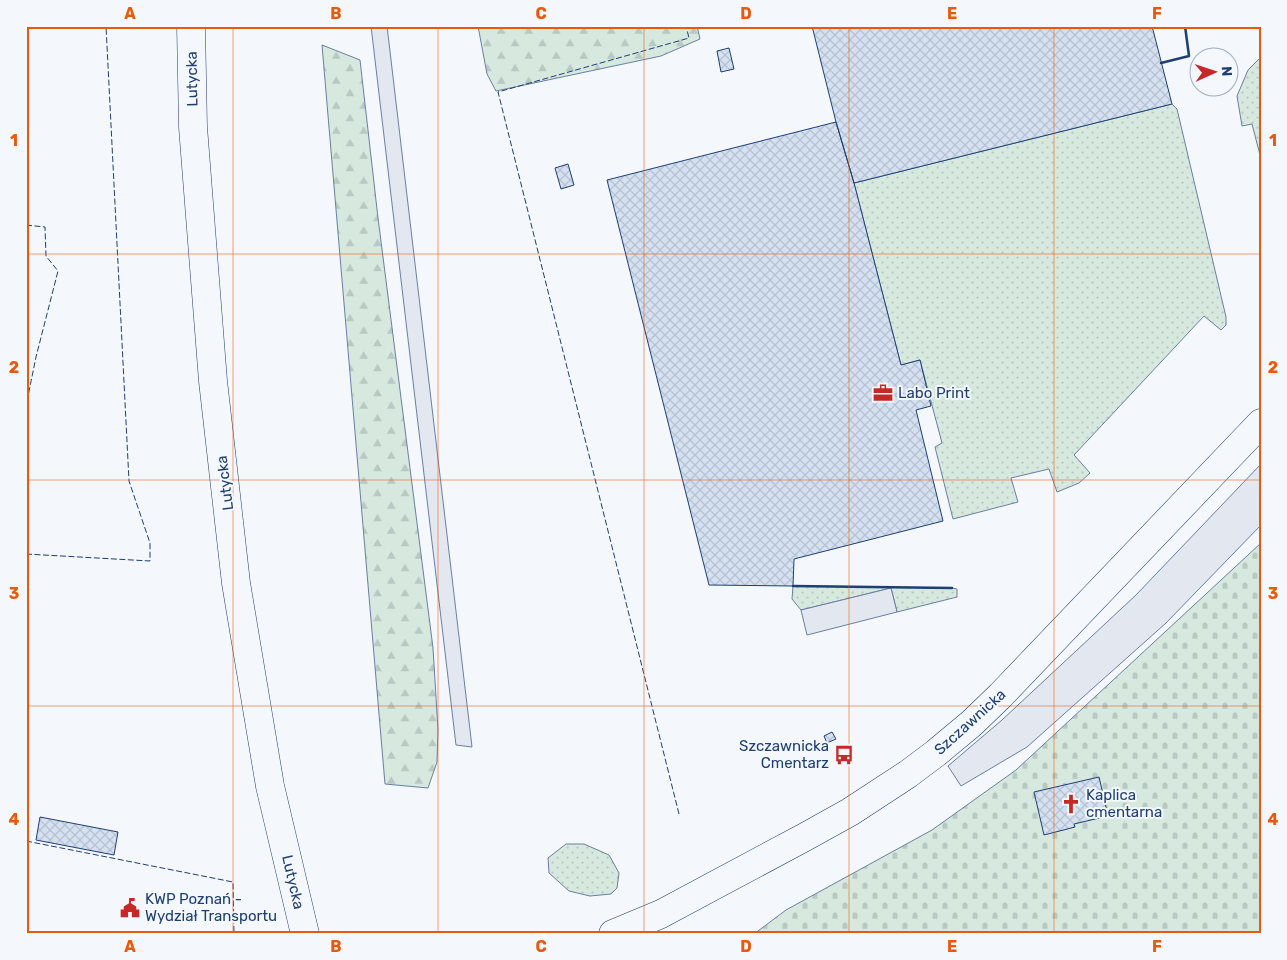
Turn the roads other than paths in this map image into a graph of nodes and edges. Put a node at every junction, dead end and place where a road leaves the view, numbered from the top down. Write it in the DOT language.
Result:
graph roads {
  1 [pos="191,26"];
  2 [pos="1261,423"];
  3 [pos="305,934"];
  4 [pos="613,934"];
  1 -- 3 [label="main road, Lutycka"];
  2 -- 4 [label="main road, Szczawnicka"];
}
